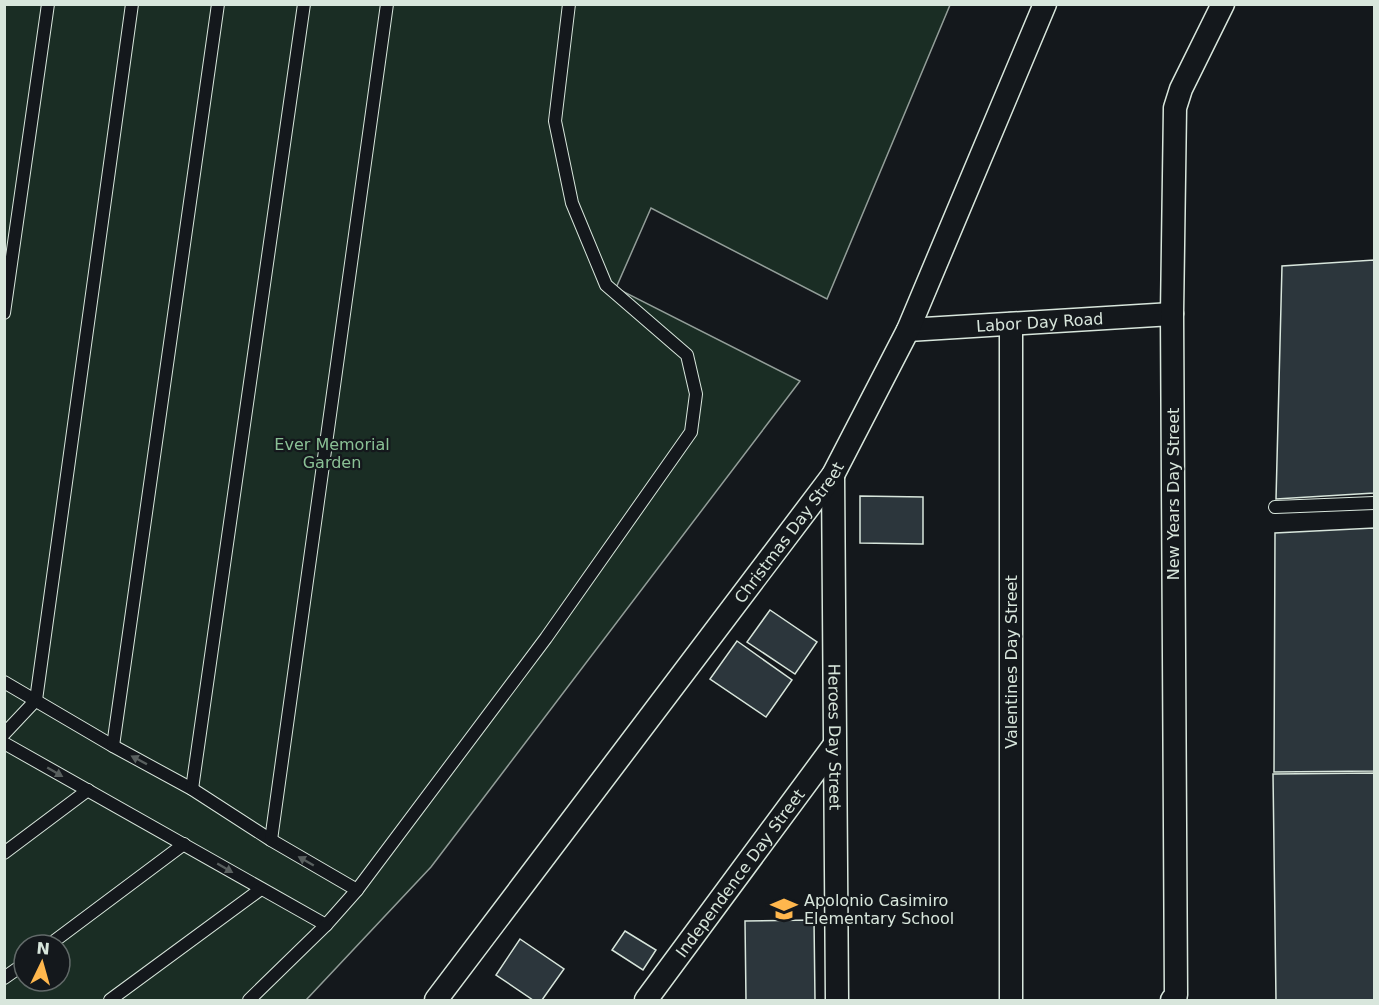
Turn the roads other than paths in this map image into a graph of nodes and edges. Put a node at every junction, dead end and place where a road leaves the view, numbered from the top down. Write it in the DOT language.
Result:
graph roads {
  1 [pos="48,4"];
  2 [pos="132,4"];
  3 [pos="218,4"];
  4 [pos="304,4"];
  5 [pos="387,4"];
  6 [pos="569,4"];
  7 [pos="1045,4"];
  8 [pos="1223,4"];
  9 [pos="4,313"];
  10 [pos="1172,314"];
  11 [pos="1011,324"];
  12 [pos="908,330"];
  13 [pos="833,475"];
  14 [pos="1374,503"];
  15 [pos="1275,507"];
  16 [pos="4,682"];
  17 [pos="36,700"];
  18 [pos="4,734"];
  19 [pos="4,743"];
  20 [pos="113,746"];
  21 [pos="833,747"];
  22 [pos="192,789"];
  23 [pos="88,790"];
  24 [pos="271,840"];
  25 [pos="184,844"];
  26 [pos="4,854"];
  27 [pos="261,889"];
  28 [pos="357,890"];
  29 [pos="326,925"];
  30 [pos="65,933"];
  31 [pos="1174,998"];
  32 [pos="110,1000"];
  33 [pos="249,1000"];
  34 [pos="436,1000"];
  35 [pos="646,1000"];
  36 [pos="837,1000"];
  37 [pos="1011,1000"];
  1 -- 9 [label="lane"];
  2 -- 17 [label="lane"];
  3 -- 20 [label="lane"];
  4 -- 22 [label="lane"];
  5 -- 24 [label="lane"];
  6 -- 28 [label="lane"];
  7 -- 12 [label="street, Christmas Day Street"];
  8 -- 10 [label="street, New Years Day Street"];
  10 -- 11 [label="street, Labor Day Road"];
  10 -- 31 [label="street, New Years Day Street"];
  11 -- 12 [label="street, Labor Day Road"];
  11 -- 37 [label="street, Valentines Day Street"];
  12 -- 13 [label="street, Christmas Day Street"];
  13 -- 21 [label="street, Heroes Day Street"];
  13 -- 34 [label="street, Christmas Day Street"];
  14 -- 15 [label="lane"];
  16 -- 17 [label="lane"];
  17 -- 18 [label="lane"];
  17 -- 20 [label="lane"];
  19 -- 23 [label="lane, one-way"];
  22 -- 20 [label="lane, one-way"];
  21 -- 35 [label="street, Independence Day Street"];
  21 -- 36 [label="street, Heroes Day Street"];
  22 -- 24 [label="lane"];
  23 -- 25 [label="lane"];
  23 -- 26 [label="lane"];
  28 -- 24 [label="lane, one-way"];
  25 -- 27 [label="lane, one-way"];
  25 -- 30 [label="lane"];
  27 -- 29 [label="lane"];
  27 -- 32 [label="lane"];
  28 -- 29 [label="lane"];
  29 -- 33 [label="lane"];
}
